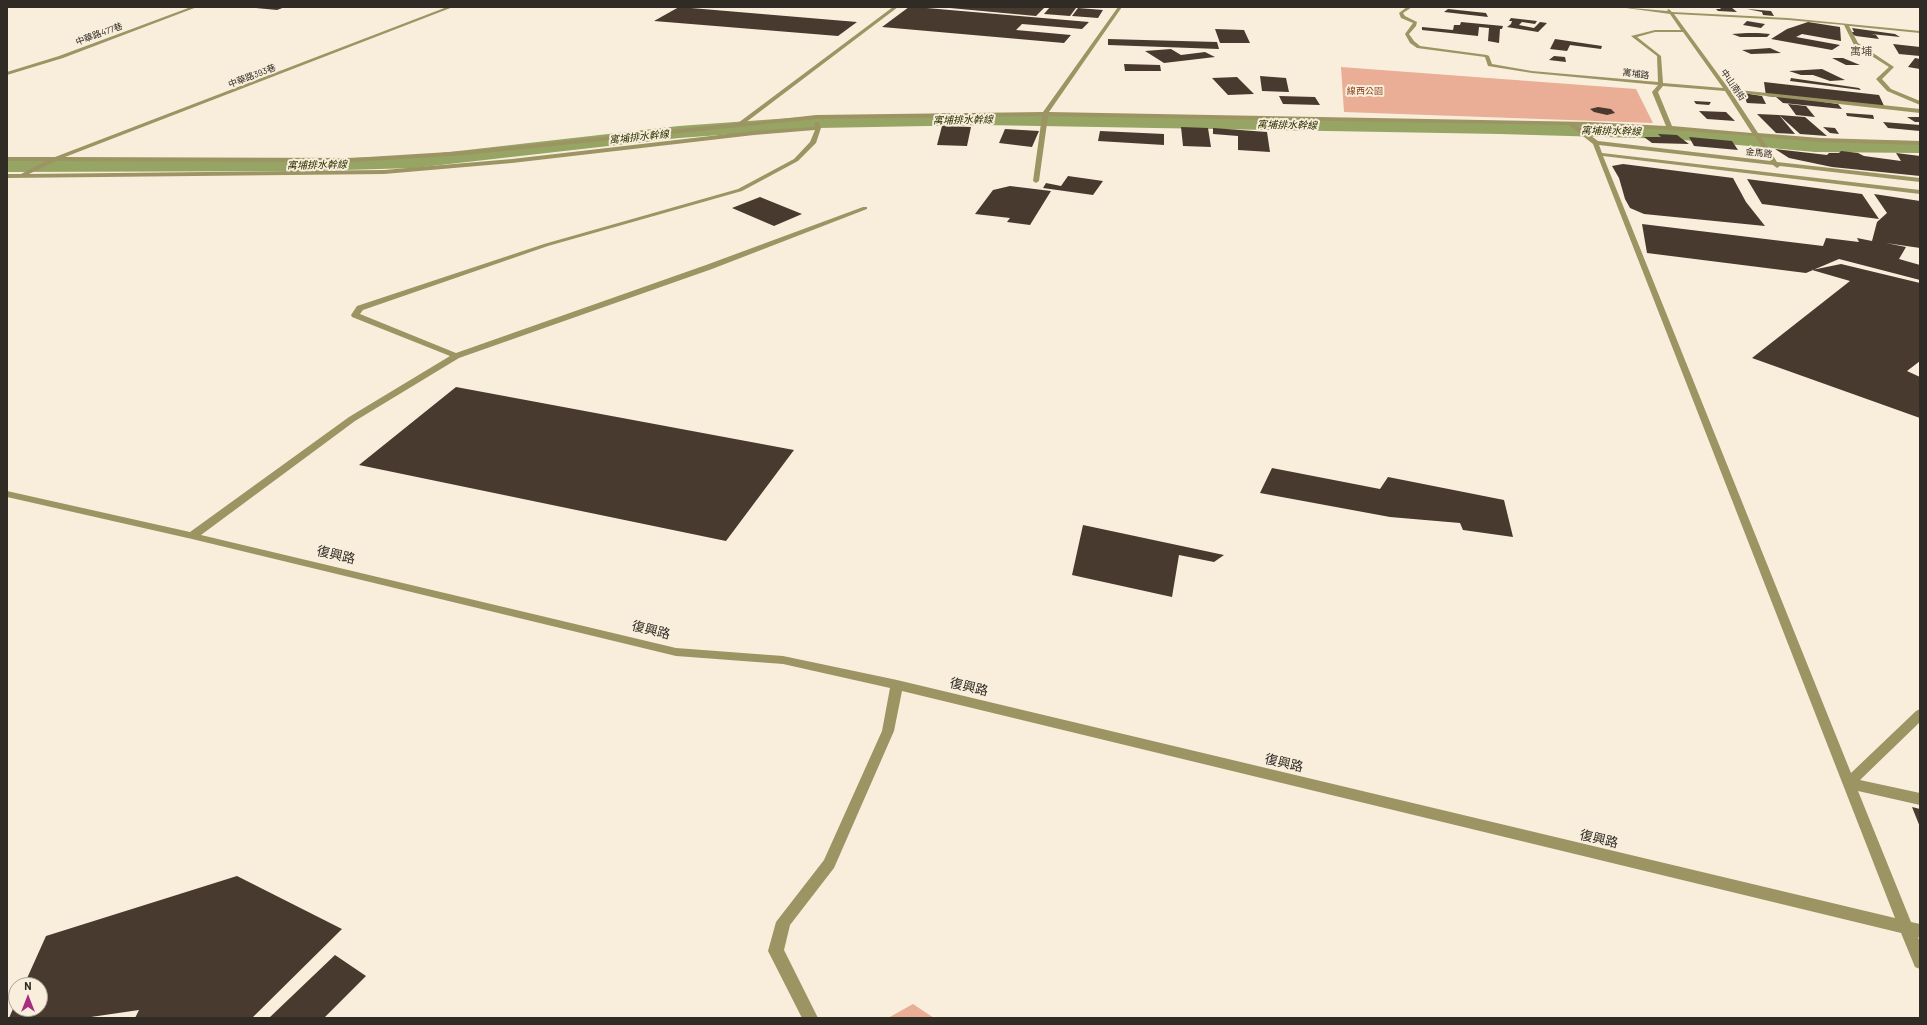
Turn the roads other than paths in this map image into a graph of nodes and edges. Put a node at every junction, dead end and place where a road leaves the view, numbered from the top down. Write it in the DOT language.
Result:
graph roads {
  1 [pos="195,7"];
  2 [pos="451,7"];
  3 [pos="896,7"];
  4 [pos="1120,7"];
  5 [pos="1410,7"];
  6 [pos="1621,7"];
  7 [pos="1666,7"];
  8 [pos="1671,13"];
  9 [pos="1846,24"];
  10 [pos="1683,31"];
  11 [pos="1920,32"];
  12 [pos="7,74"];
  13 [pos="1661,85"];
  14 [pos="1727,90"];
  15 [pos="1920,103"];
  16 [pos="1920,111"];
  17 [pos="1045,114"];
  18 [pos="816,117"];
  19 [pos="741,123"];
  20 [pos="1572,124"];
  21 [pos="818,128"];
  22 [pos="1670,128"];
  23 [pos="1756,135"];
  24 [pos="1596,143"];
  25 [pos="1920,143"];
  26 [pos="1599,154"];
  27 [pos="7,159"];
  28 [pos="59,159"];
  29 [pos="1776,164"];
  30 [pos="7,176"];
  31 [pos="20,176"];
  32 [pos="1782,176"];
  33 [pos="1920,180"];
  34 [pos="7,181"];
  35 [pos="1036,181"];
  36 [pos="1920,192"];
  37 [pos="865,208"];
  38 [pos="456,356"];
  39 [pos="7,494"];
  40 [pos="192,536"];
  41 [pos="897,686"];
  42 [pos="1920,714"];
  43 [pos="1850,783"];
  44 [pos="1920,799"];
  45 [pos="1908,928"];
  46 [pos="1920,931"];
  47 [pos="1920,962"];
  48 [pos="810,1018"];
  1 -- 12 [label="street, 中華路477巷"];
  2 -- 28 [label="street, 中華路393巷"];
  3 -- 19 [label="street"];
  4 -- 17 [label="street"];
  5 -- 13 [label="street, 寓埔路"];
  6 -- 8 [label="street"];
  7 -- 8 [label="street, 中山南街"];
  8 -- 9 [label="street"];
  8 -- 10 [label="street, 中山南街"];
  9 -- 11 [label="street"];
  9 -- 15 [label="street"];
  10 -- 13 [label="street"];
  10 -- 14 [label="street, 中山南街"];
  13 -- 14 [label="street, 寓埔路"];
  13 -- 22 [label="street"];
  14 -- 16 [label="street, 寓埔路"];
  14 -- 23 [label="street, 中山南街"];
  17 -- 18 [label="street"];
  17 -- 20 [label="street"];
  17 -- 35 [label="street"];
  18 -- 19 [label="street"];
  18 -- 21 [label="street"];
  19 -- 28 [label="street"];
  20 -- 22 [label="street"];
  20 -- 24 [label="street"];
  21 -- 31 [label="street"];
  21 -- 38 [label="street"];
  22 -- 23 [label="street"];
  23 -- 25 [label="street"];
  23 -- 29 [label="street, 中山南街"];
  24 -- 26 [label="street"];
  24 -- 29 [label="street, 金馬路"];
  26 -- 32 [label="street, 金馬路"];
  26 -- 43 [label="street"];
  27 -- 28 [label="street"];
  28 -- 31 [label="street"];
  29 -- 32 [label="street, 中山南街"];
  29 -- 33 [label="street, 金馬路"];
  30 -- 31 [label="street"];
  31 -- 34 [label="street"];
  32 -- 36 [label="street, 金馬路"];
  37 -- 38 [label="street"];
  38 -- 40 [label="street"];
  39 -- 40 [label="street, 復興路"];
  40 -- 41 [label="street, 復興路"];
  41 -- 45 [label="street, 復興路"];
  41 -- 48 [label="street"];
  42 -- 43 [label="street"];
  43 -- 44 [label="street"];
  43 -- 45 [label="street"];
  45 -- 46 [label="street, 復興路"];
  45 -- 47 [label="street"];
}
